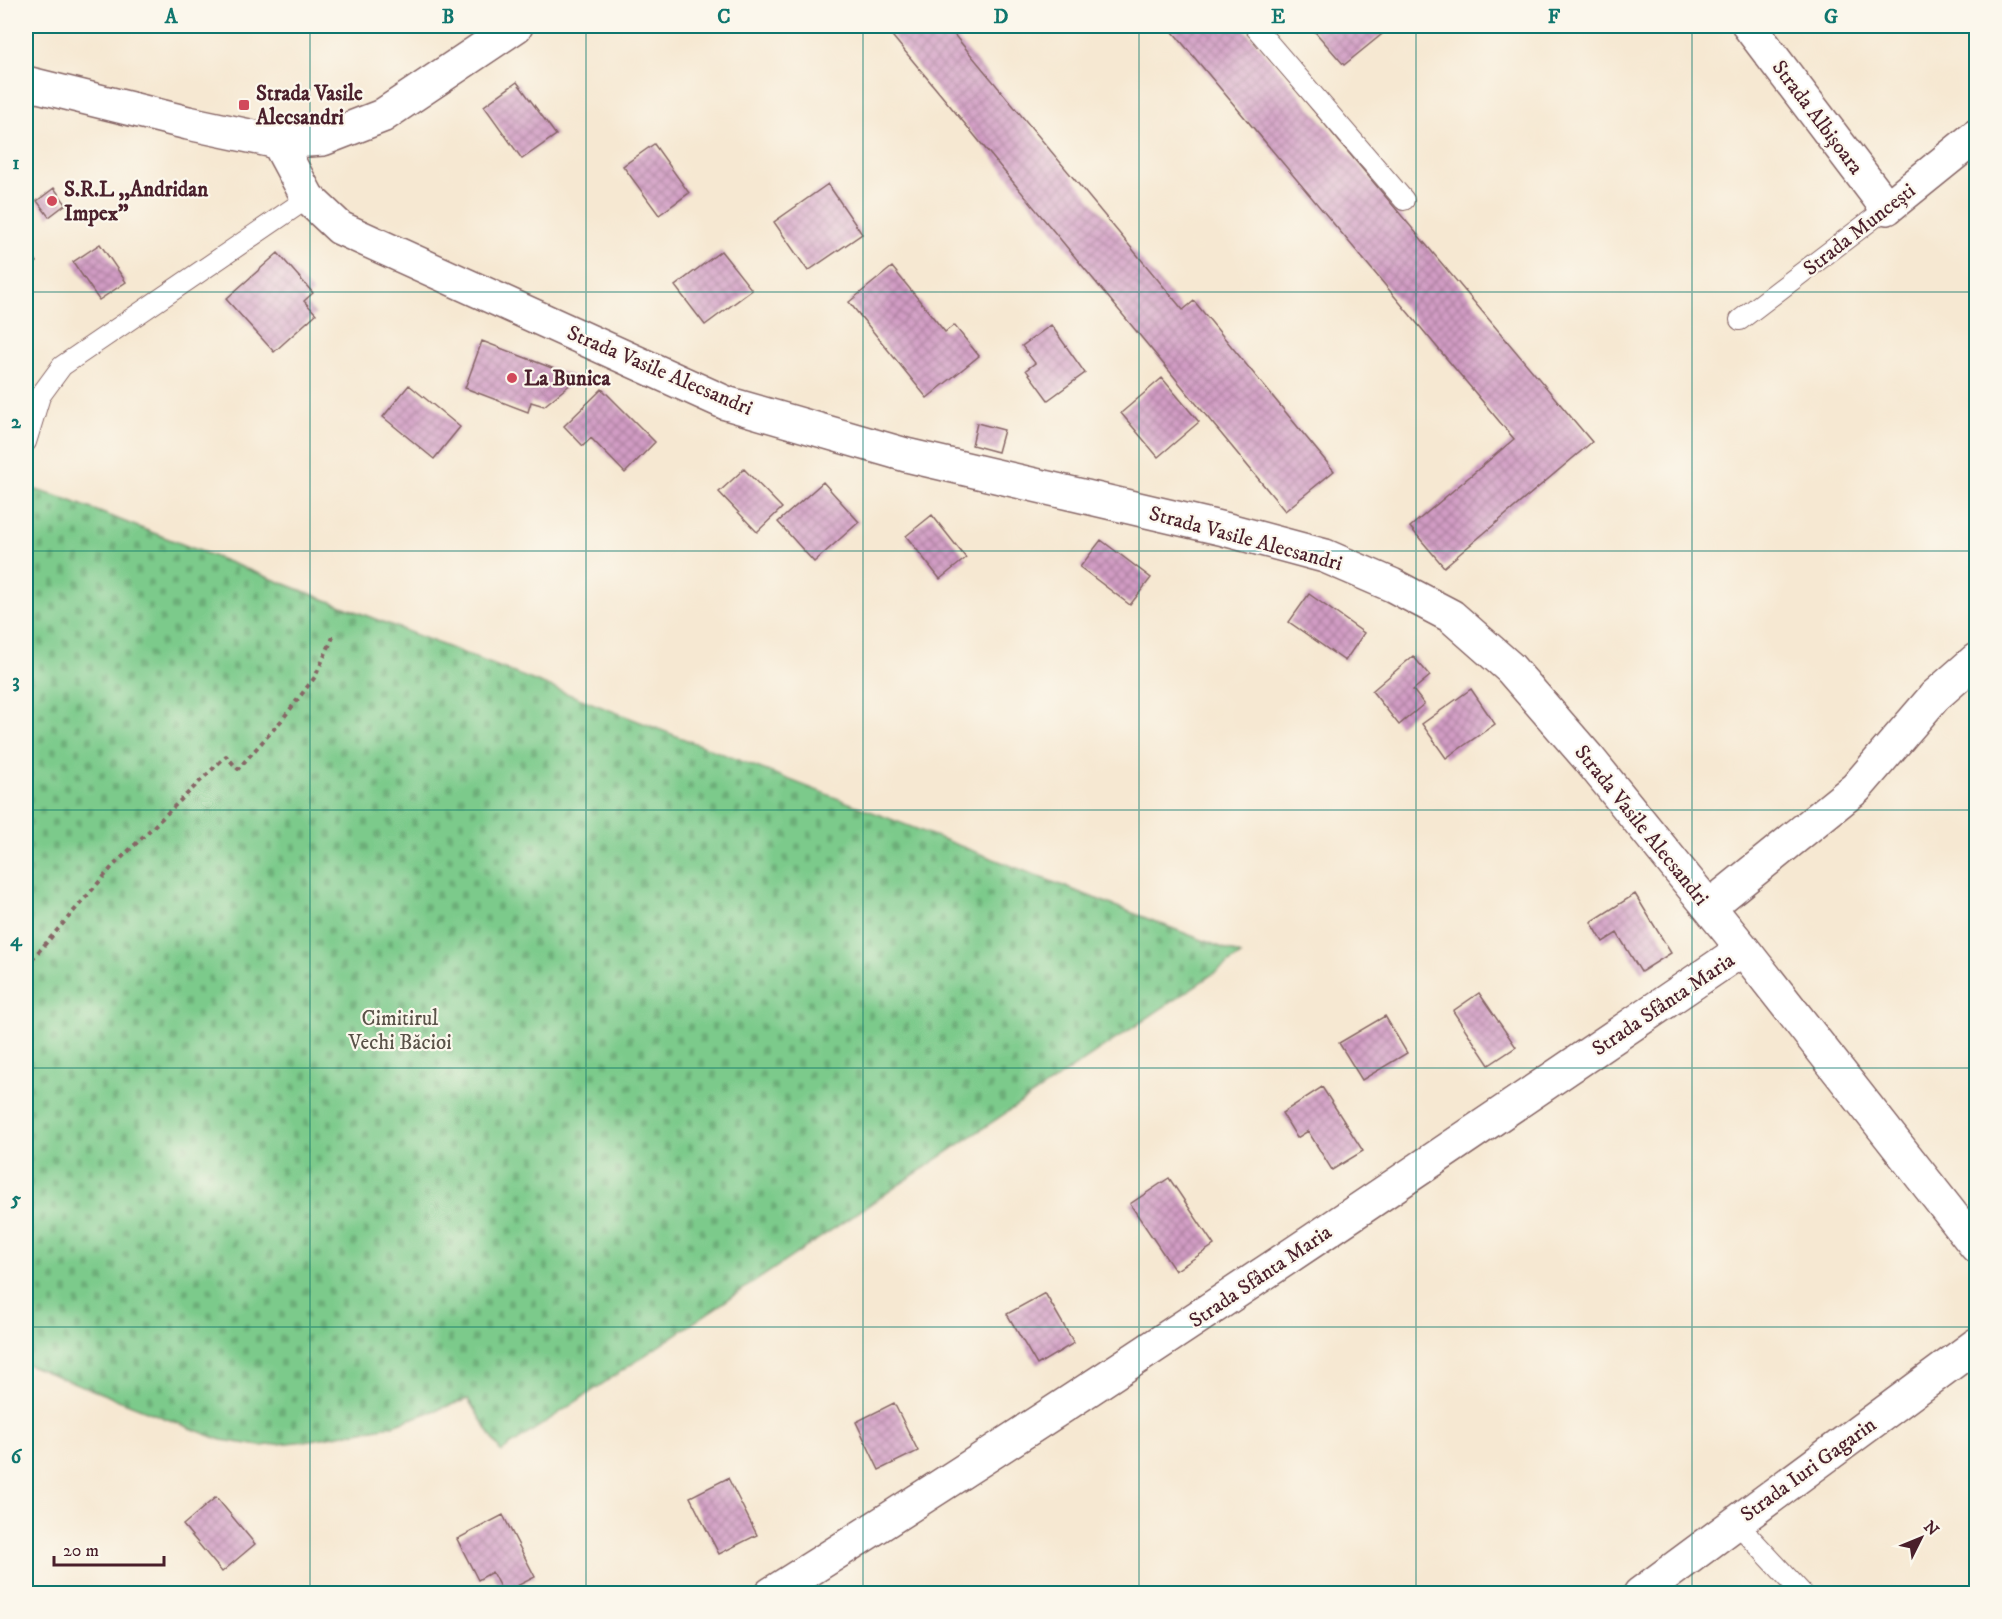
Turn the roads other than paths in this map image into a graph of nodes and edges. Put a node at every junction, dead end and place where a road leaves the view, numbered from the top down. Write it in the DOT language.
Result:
graph roads {
  1 [pos="516,26"];
  2 [pos="1254,26"];
  3 [pos="1749,26"];
  4 [pos="26,83"];
  5 [pos="1977,136"];
  6 [pos="278,142"];
  7 [pos="308,198"];
  8 [pos="1404,200"];
  9 [pos="1887,208"];
  10 [pos="1740,320"];
  11 [pos="26,442"];
  12 [pos="1977,660"];
  13 [pos="1709,907"];
  14 [pos="1743,949"];
  15 [pos="1977,1246"];
  16 [pos="1977,1345"];
  17 [pos="1736,1522"];
  18 [pos="771,1593"];
  19 [pos="1640,1593"];
  20 [pos="1803,1593"];
  1 -- 6 [label="street"];
  2 -- 8 [label="lane"];
  3 -- 9 [label="street, Strada Albișoara"];
  4 -- 6 [label="street"];
  5 -- 9 [label="street, Strada Muncești"];
  6 -- 7 [label="street, Strada Vasile Alecsandri"];
  7 -- 11 [label="lane"];
  7 -- 13 [label="street, Strada Vasile Alecsandri"];
  9 -- 10 [label="lane, Strada Muncești"];
  12 -- 13 [label="street"];
  13 -- 14 [label="street, Strada Vasile Alecsandri"];
  14 -- 15 [label="street, Strada Vasile Alecsandri"];
  14 -- 18 [label="street, Strada Sfânta Maria"];
  16 -- 17 [label="street, Strada Iuri Gagarin"];
  17 -- 19 [label="street, Strada Iuri Gagarin"];
  17 -- 20 [label="lane"];
}
